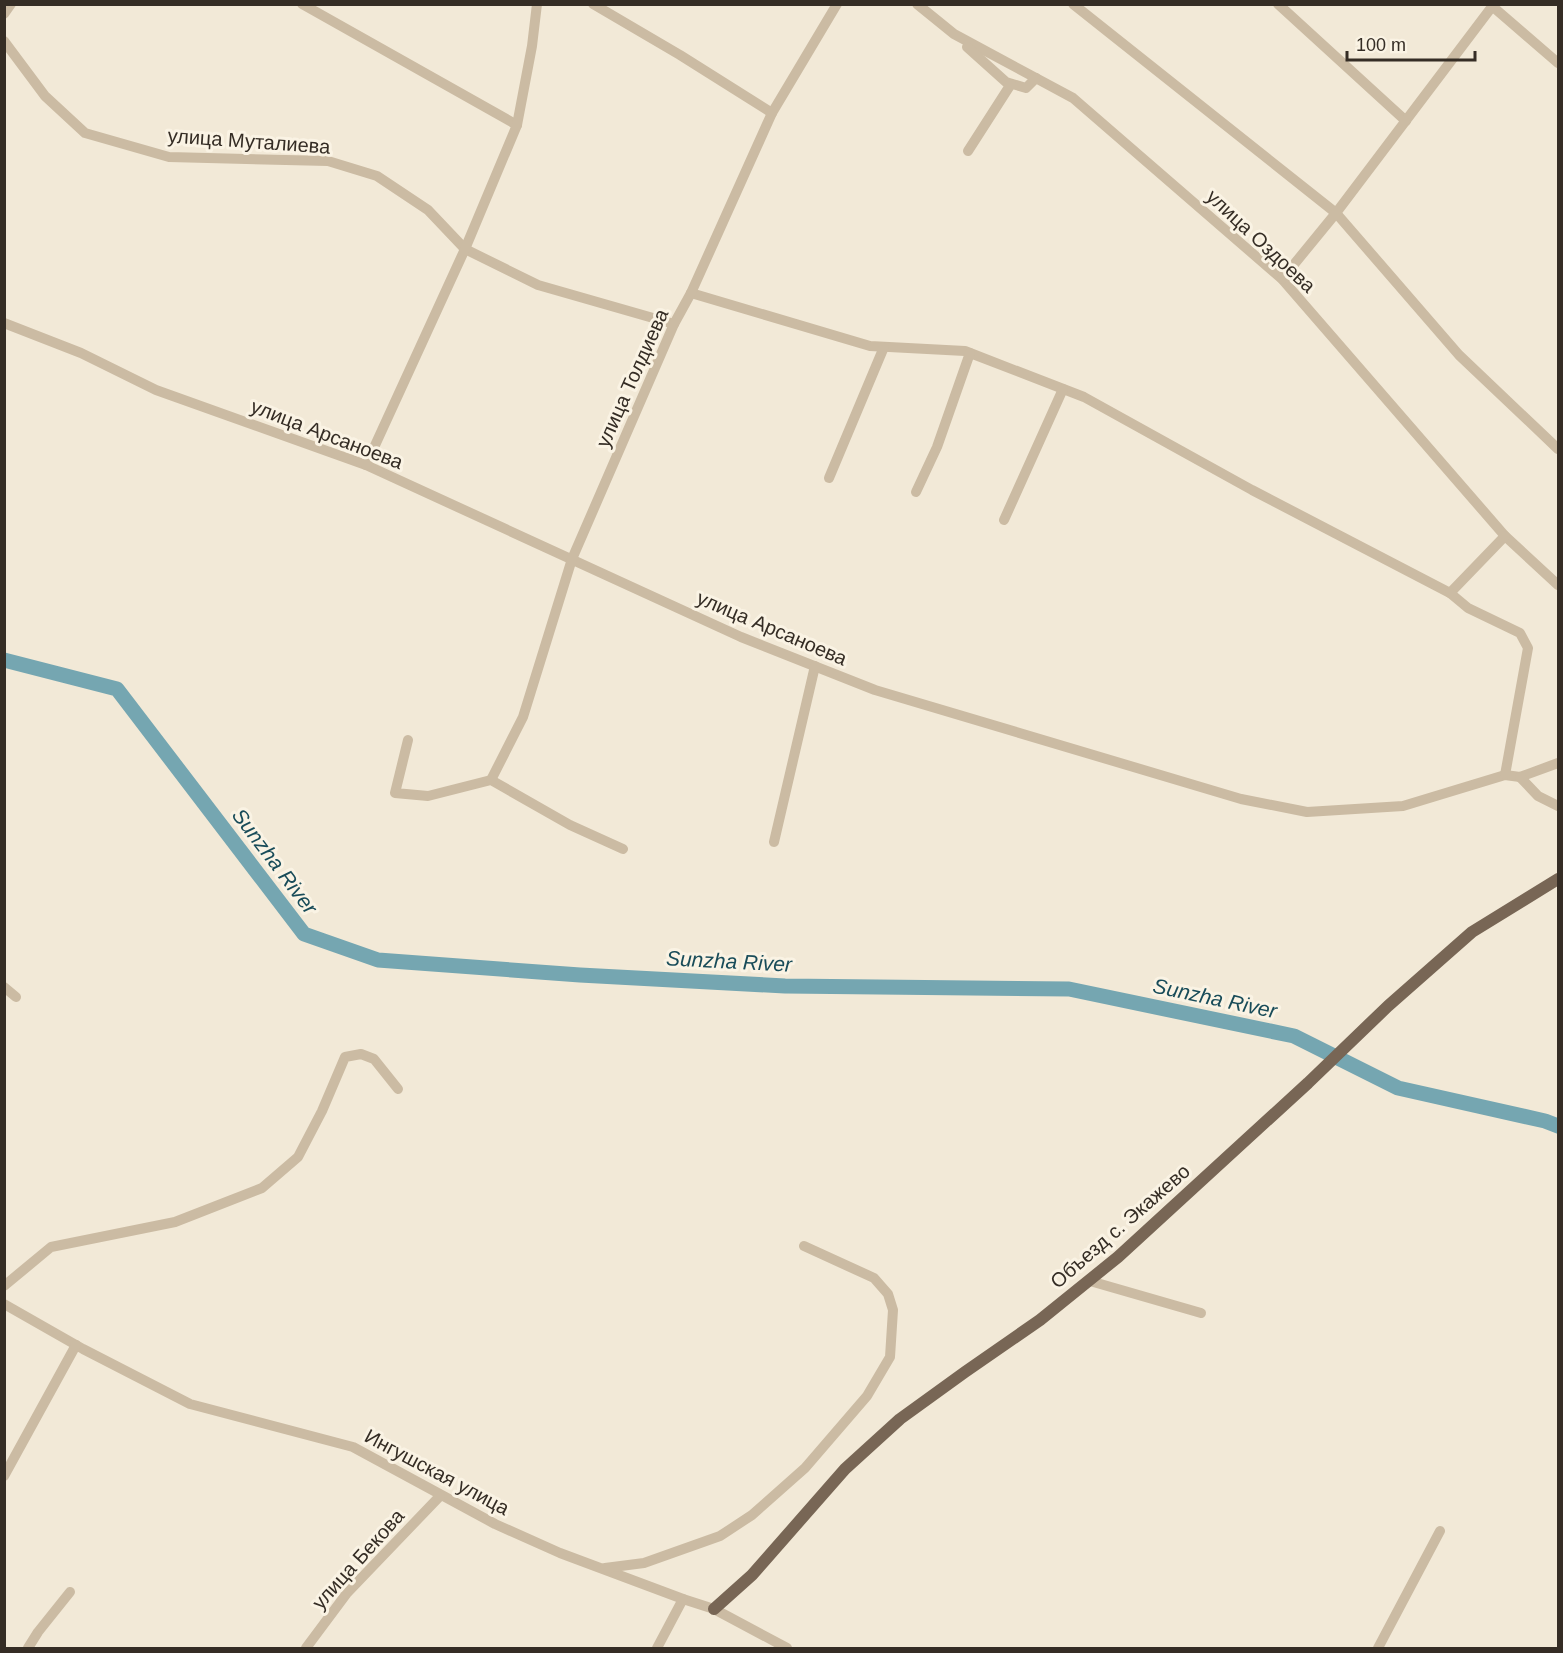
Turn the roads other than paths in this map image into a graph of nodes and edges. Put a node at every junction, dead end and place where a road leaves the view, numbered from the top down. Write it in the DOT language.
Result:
graph roads {
  1 [pos="11,4"];
  2 [pos="302,4"];
  3 [pos="537,4"];
  4 [pos="593,4"];
  5 [pos="837,4"];
  6 [pos="917,4"];
  7 [pos="1073,4"];
  8 [pos="1278,4"];
  9 [pos="1493,5"];
  10 [pos="4,14"];
  11 [pos="954,34"];
  12 [pos="4,41"];
  13 [pos="1558,63"];
  14 [pos="1036,78"];
  15 [pos="1011,84"];
  16 [pos="772,113"];
  17 [pos="1406,121"];
  18 [pos="517,125"];
  19 [pos="968,151"];
  20 [pos="1336,213"];
  21 [pos="465,249"];
  22 [pos="1282,279"];
  23 [pos="691,293"];
  24 [pos="4,324"];
  25 [pos="674,324"];
  26 [pos="884,347"];
  27 [pos="970,353"];
  28 [pos="1063,389"];
  29 [pos="1558,449"];
  30 [pos="366,465"];
  31 [pos="829,478"];
  32 [pos="916,492"];
  33 [pos="1004,520"];
  34 [pos="1505,536"];
  35 [pos="572,559"];
  36 [pos="1558,585"];
  37 [pos="1450,593"];
  38 [pos="815,666"];
  39 [pos="408,740"];
  40 [pos="1558,763"];
  41 [pos="1505,775"];
  42 [pos="1520,777"];
  43 [pos="491,780"];
  44 [pos="1558,806"];
  45 [pos="774,842"];
  46 [pos="623,849"];
  47 [pos="1558,879"];
  48 [pos="4,987"];
  49 [pos="16,997"];
  50 [pos="398,1089"];
  51 [pos="804,1246"];
  52 [pos="1090,1281"];
  53 [pos="4,1286"];
  54 [pos="4,1304"];
  55 [pos="1201,1312"];
  56 [pos="76,1345"];
  57 [pos="4,1476"];
  58 [pos="440,1496"];
  59 [pos="1440,1532"];
  60 [pos="602,1568"];
  61 [pos="70,1592"];
  62 [pos="683,1599"];
  63 [pos="714,1609"];
  64 [pos="28,1648"];
  65 [pos="306,1648"];
  66 [pos="657,1648"];
  67 [pos="787,1648"];
  68 [pos="1378,1648"];
  1 -- 10 [label="street"];
  2 -- 18 [label="street"];
  3 -- 18 [label="street"];
  4 -- 16 [label="street"];
  5 -- 16 [label="street, улица Толдиева"];
  6 -- 11 [label="street, улица Оздоева"];
  7 -- 20 [label="street"];
  8 -- 17 [label="street"];
  9 -- 13 [label="street"];
  9 -- 17 [label="street"];
  11 -- 14 [label="street, улица Оздоева"];
  11 -- 15 [label="street"];
  12 -- 21 [label="street, улица Муталиева"];
  14 -- 15 [label="street"];
  14 -- 22 [label="street, улица Оздоева"];
  15 -- 19 [label="street"];
  16 -- 23 [label="street, улица Толдиева"];
  17 -- 20 [label="street"];
  18 -- 21 [label="street"];
  20 -- 22 [label="street"];
  20 -- 29 [label="street"];
  21 -- 25 [label="street, улица Муталиева"];
  21 -- 30 [label="street"];
  22 -- 34 [label="street, улица Оздоева"];
  23 -- 25 [label="street, улица Толдиева"];
  23 -- 26 [label="street"];
  24 -- 30 [label="street, улица Арсаноева"];
  25 -- 35 [label="street, улица Толдиева"];
  26 -- 27 [label="street"];
  26 -- 31 [label="street"];
  27 -- 28 [label="street"];
  27 -- 32 [label="street"];
  28 -- 33 [label="street"];
  28 -- 37 [label="street"];
  30 -- 35 [label="street, улица Арсаноева"];
  34 -- 36 [label="street, улица Оздоева"];
  34 -- 37 [label="street"];
  35 -- 38 [label="street, улица Арсаноева"];
  35 -- 43 [label="street, улица Толдиева"];
  37 -- 41 [label="street"];
  38 -- 41 [label="street, улица Арсаноева"];
  38 -- 45 [label="street"];
  39 -- 43 [label="street"];
  40 -- 42 [label="street, улица Арсаноева"];
  41 -- 42 [label="street, улица Арсаноева"];
  42 -- 44 [label="street"];
  43 -- 46 [label="street"];
  47 -- 52 [label="main road, Объезд с. Экажево"];
  48 -- 49 [label="street"];
  50 -- 53 [label="street"];
  51 -- 60 [label="street"];
  52 -- 55 [label="street"];
  52 -- 63 [label="main road, Объезд с. Экажево"];
  54 -- 56 [label="street, Ингушская улица"];
  56 -- 57 [label="street"];
  56 -- 58 [label="street, Ингушская улица"];
  58 -- 60 [label="street, Ингушская улица"];
  58 -- 65 [label="street, улица Бекова"];
  59 -- 68 [label="street"];
  60 -- 62 [label="street, Ингушская улица"];
  61 -- 64 [label="street"];
  62 -- 63 [label="street, Ингушская улица"];
  62 -- 66 [label="street"];
  63 -- 67 [label="street, Ингушская улица"];
}
